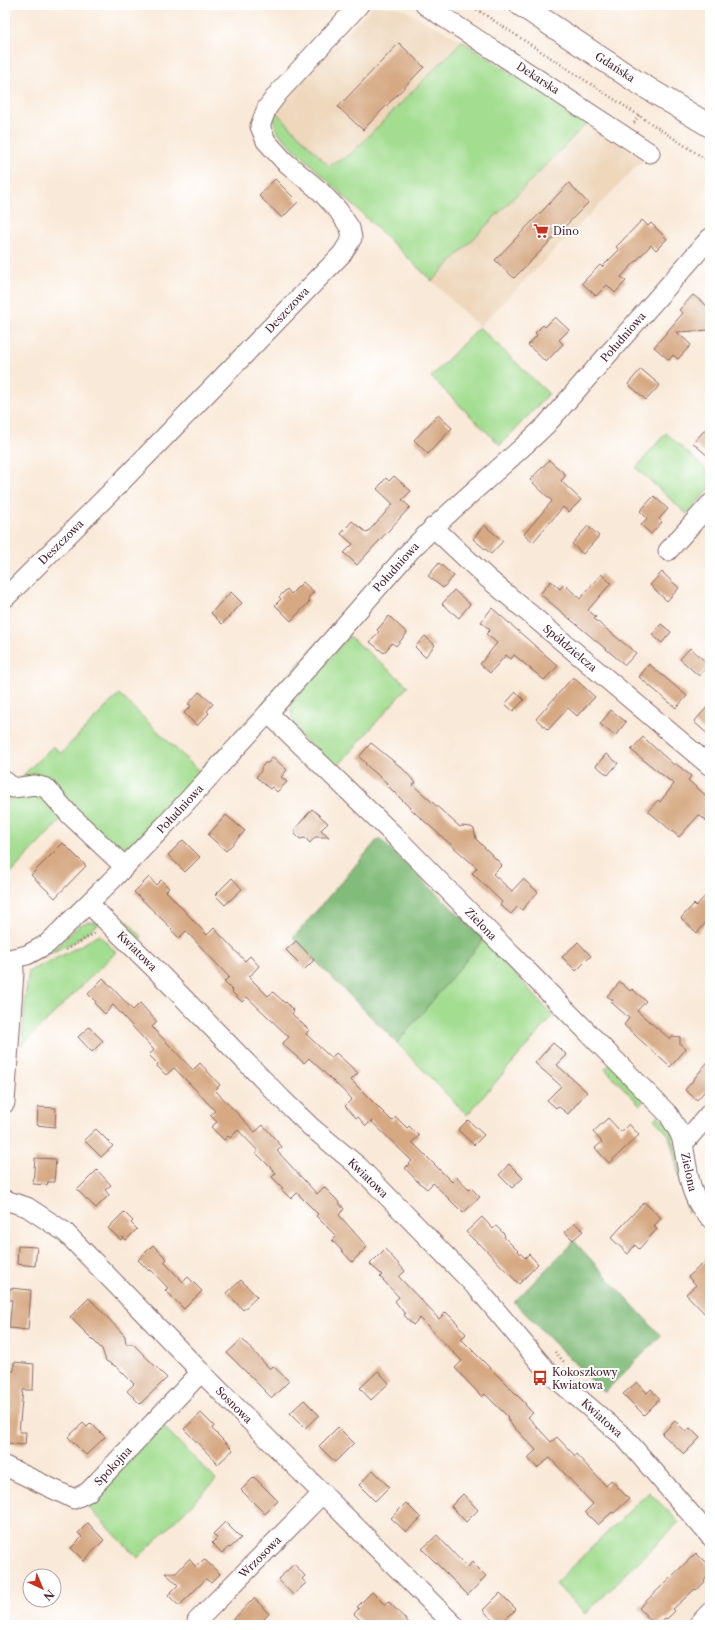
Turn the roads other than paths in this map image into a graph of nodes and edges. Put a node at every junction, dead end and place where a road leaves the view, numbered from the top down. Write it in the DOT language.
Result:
graph roads {
  1 [pos="425,5"];
  2 [pos="521,5"];
  3 [pos="353,11"];
  4 [pos="710,126"];
  5 [pos="650,153"];
  6 [pos="710,238"];
  7 [pos="710,504"];
  8 [pos="433,527"];
  9 [pos="668,551"];
  10 [pos="5,598"];
  11 [pos="268,712"];
  12 [pos="710,766"];
  13 [pos="5,781"];
  14 [pos="126,867"];
  15 [pos="89,904"];
  16 [pos="9,960"];
  17 [pos="5,1103"];
  18 [pos="710,1114"];
  19 [pos="683,1144"];
  20 [pos="5,1200"];
  21 [pos="710,1218"];
  22 [pos="201,1372"];
  23 [pos="5,1466"];
  24 [pos="323,1493"];
  25 [pos="710,1536"];
  26 [pos="710,1612"];
  27 [pos="197,1621"];
  28 [pos="454,1625"];
  29 [pos="698,1625"];
  1 -- 5 [label="street, Dekarska"];
  2 -- 4 [label="main road, Gdańska"];
  3 -- 10 [label="street, Deszczowa"];
  6 -- 8 [label="street, Południowa"];
  7 -- 9 [label="street"];
  8 -- 11 [label="street, Południowa"];
  8 -- 12 [label="street, Spółdzielcza"];
  11 -- 14 [label="street, Południowa"];
  11 -- 19 [label="street, Zielona"];
  13 -- 14 [label="street"];
  14 -- 15 [label="street, Południowa"];
  15 -- 16 [label="street"];
  15 -- 25 [label="street, Kwiatowa"];
  16 -- 17 [label="street"];
  18 -- 19 [label="street, Zielona"];
  19 -- 21 [label="street, Zielona"];
  20 -- 22 [label="street, Sosnowa"];
  22 -- 23 [label="street, Spokojna"];
  22 -- 24 [label="street, Sosnowa"];
  24 -- 27 [label="street, Wrzosowa"];
  24 -- 28 [label="street, Sosnowa"];
  26 -- 29 [label="street"];
}
